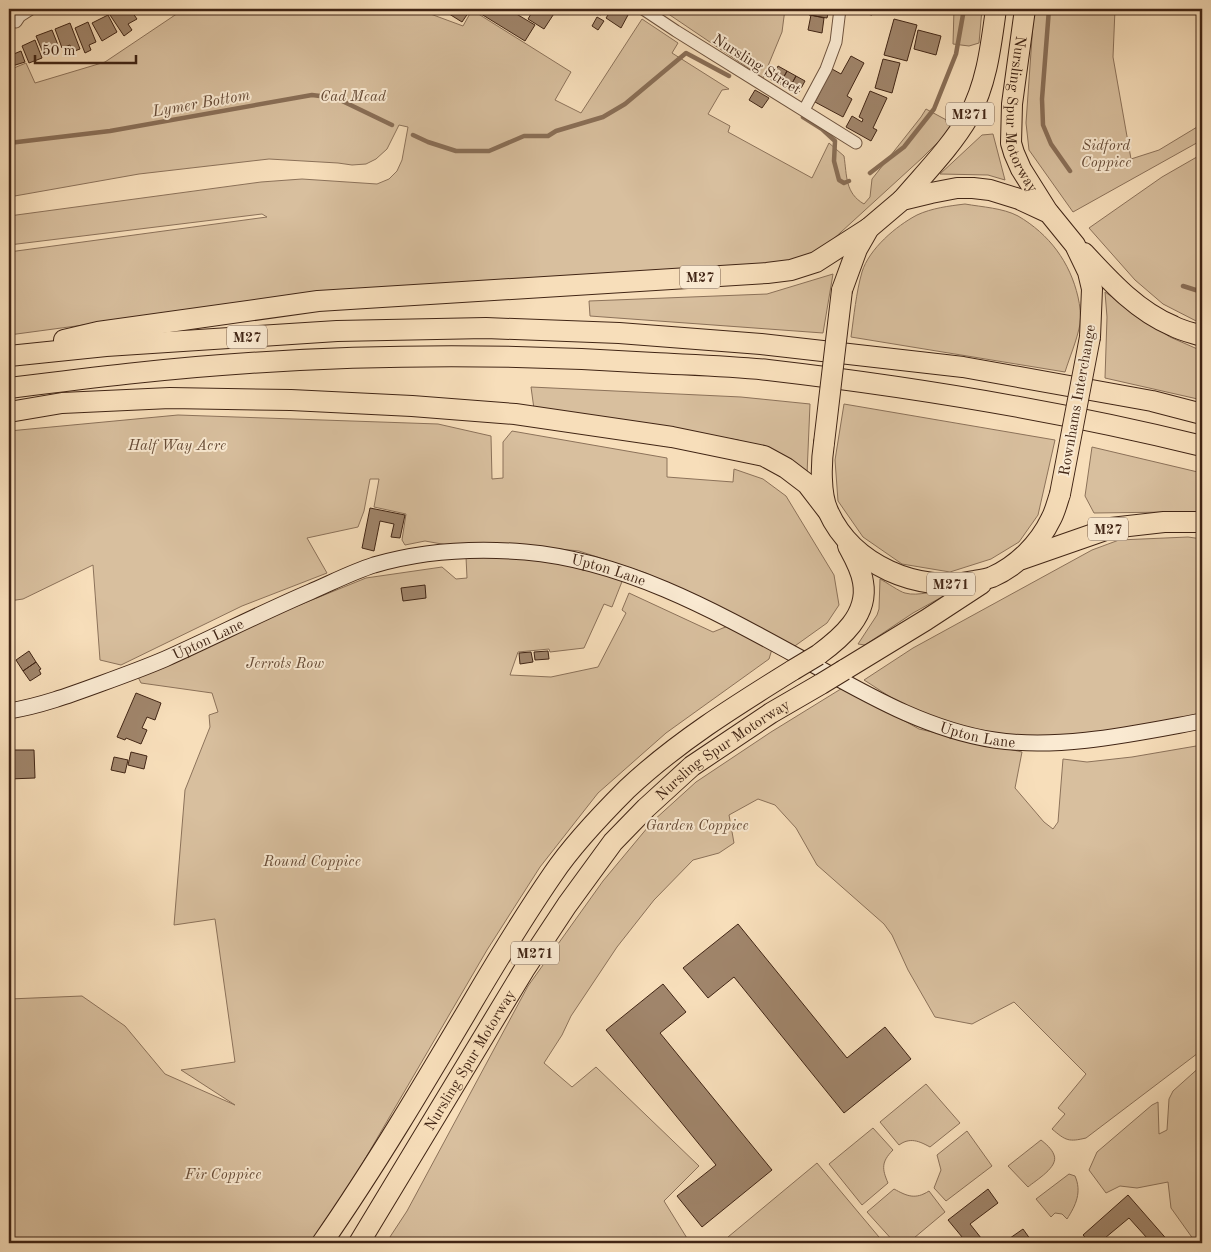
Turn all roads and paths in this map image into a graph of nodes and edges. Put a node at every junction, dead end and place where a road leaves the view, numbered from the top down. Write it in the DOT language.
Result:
graph roads {
  1 [pos="30,9"];
  2 [pos="643,9"];
  3 [pos="840,9"];
  4 [pos="996,9"];
  5 [pos="1024,9"];
  6 [pos="16,22"];
  7 [pos="804,110"];
  8 [pos="856,143"];
  9 [pos="902,200"];
  10 [pos="1049,213"];
  11 [pos="869,228"];
  12 [pos="1075,245"];
  13 [pos="1202,336"];
  14 [pos="9,355"];
  15 [pos="9,388"];
  16 [pos="9,412"];
  17 [pos="1202,414"];
  18 [pos="1202,446"];
  19 [pos="827,510"];
  20 [pos="1202,522"];
  21 [pos="844,538"];
  22 [pos="1019,561"];
  23 [pos="992,578"];
  24 [pos="9,712"];
  25 [pos="1202,721"];
  26 [pos="322,1243"];
  27 [pos="358,1243"];
  1 -- 6 [label="street"];
  2 -- 7 [label="street, Nursling Street"];
  3 -- 7 [label="street"];
  4 -- 9 [label="highway, Nursling Spur Motorway / M271"];
  5 -- 10 [label="highway, Nursling Spur Motorway / M271"];
  7 -- 8 [label="street, Nursling Street"];
  9 -- 10 [label="highway, Rownhams Interchange / M271"];
  9 -- 11 [label="highway, Rownhams Interchange / M271"];
  10 -- 12 [label="highway, Rownhams Interchange / M271"];
  11 -- 14 [label="highway, M27"];
  11 -- 19 [label="highway, Rownhams Interchange / M271, bridge"];
  12 -- 13 [label="highway"];
  12 -- 22 [label="highway, Rownhams Interchange / M271, bridge"];
  14 -- 17 [label="highway, M27"];
  15 -- 18 [label="highway, M27"];
  16 -- 19 [label="highway"];
  19 -- 21 [label="highway, Rownhams Interchange / M271"];
  20 -- 22 [label="highway, M27"];
  21 -- 23 [label="highway, Rownhams Interchange / M271"];
  21 -- 26 [label="highway, Nursling Spur Motorway / M271, bridge"];
  22 -- 23 [label="highway, Rownhams Interchange / M271"];
  23 -- 27 [label="highway, Nursling Spur Motorway / M271, bridge"];
  24 -- 25 [label="street, Upton Lane"];
}
